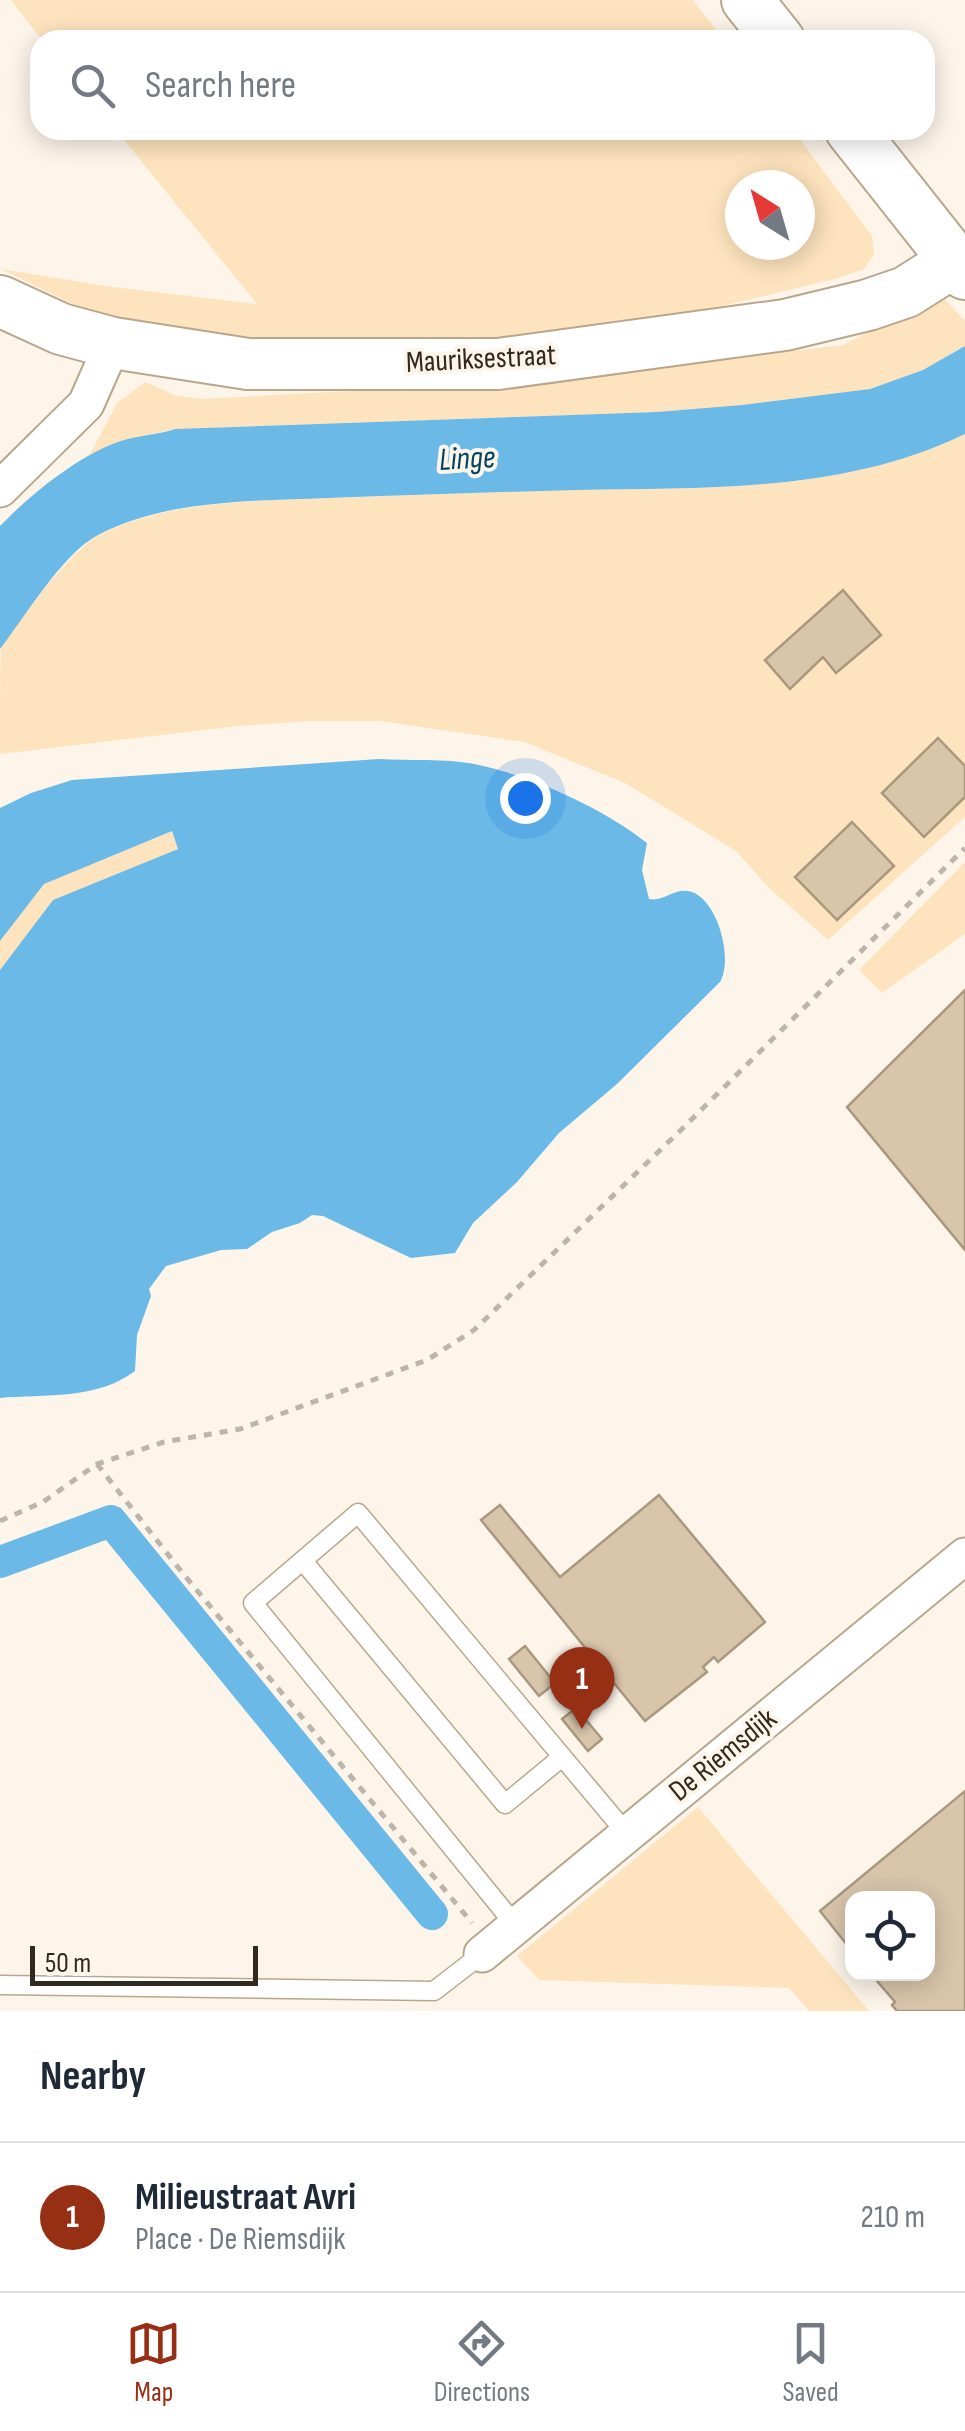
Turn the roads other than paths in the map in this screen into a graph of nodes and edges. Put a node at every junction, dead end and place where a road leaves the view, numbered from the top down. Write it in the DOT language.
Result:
graph roads {
  1 [pos="747,0"];
  2 [pos="771,30"];
  3 [pos="859,140"];
  4 [pos="960,268"];
  5 [pos="0,302"];
  6 [pos="114,342"];
  7 [pos="0,489"];
  8 [pos="965,1556"];
  9 [pos="303,1561"];
  10 [pos="562,1757"];
  11 [pos="627,1834"];
  12 [pos="497,1942"];
  13 [pos="0,1986"];
  1 -- 2 [label="street"];
  3 -- 4 [label="street"];
  4 -- 6 [label="street, Mauriksestraat"];
  5 -- 6 [label="street, Mauriksestraat"];
  6 -- 7 [label="street"];
  8 -- 11 [label="street, De Riemsdijk"];
  9 -- 10 [label="lane"];
  9 -- 10 [label="lane"];
  9 -- 12 [label="lane"];
  10 -- 11 [label="lane"];
  11 -- 12 [label="street, De Riemsdijk"];
  12 -- 13 [label="lane"];
}
